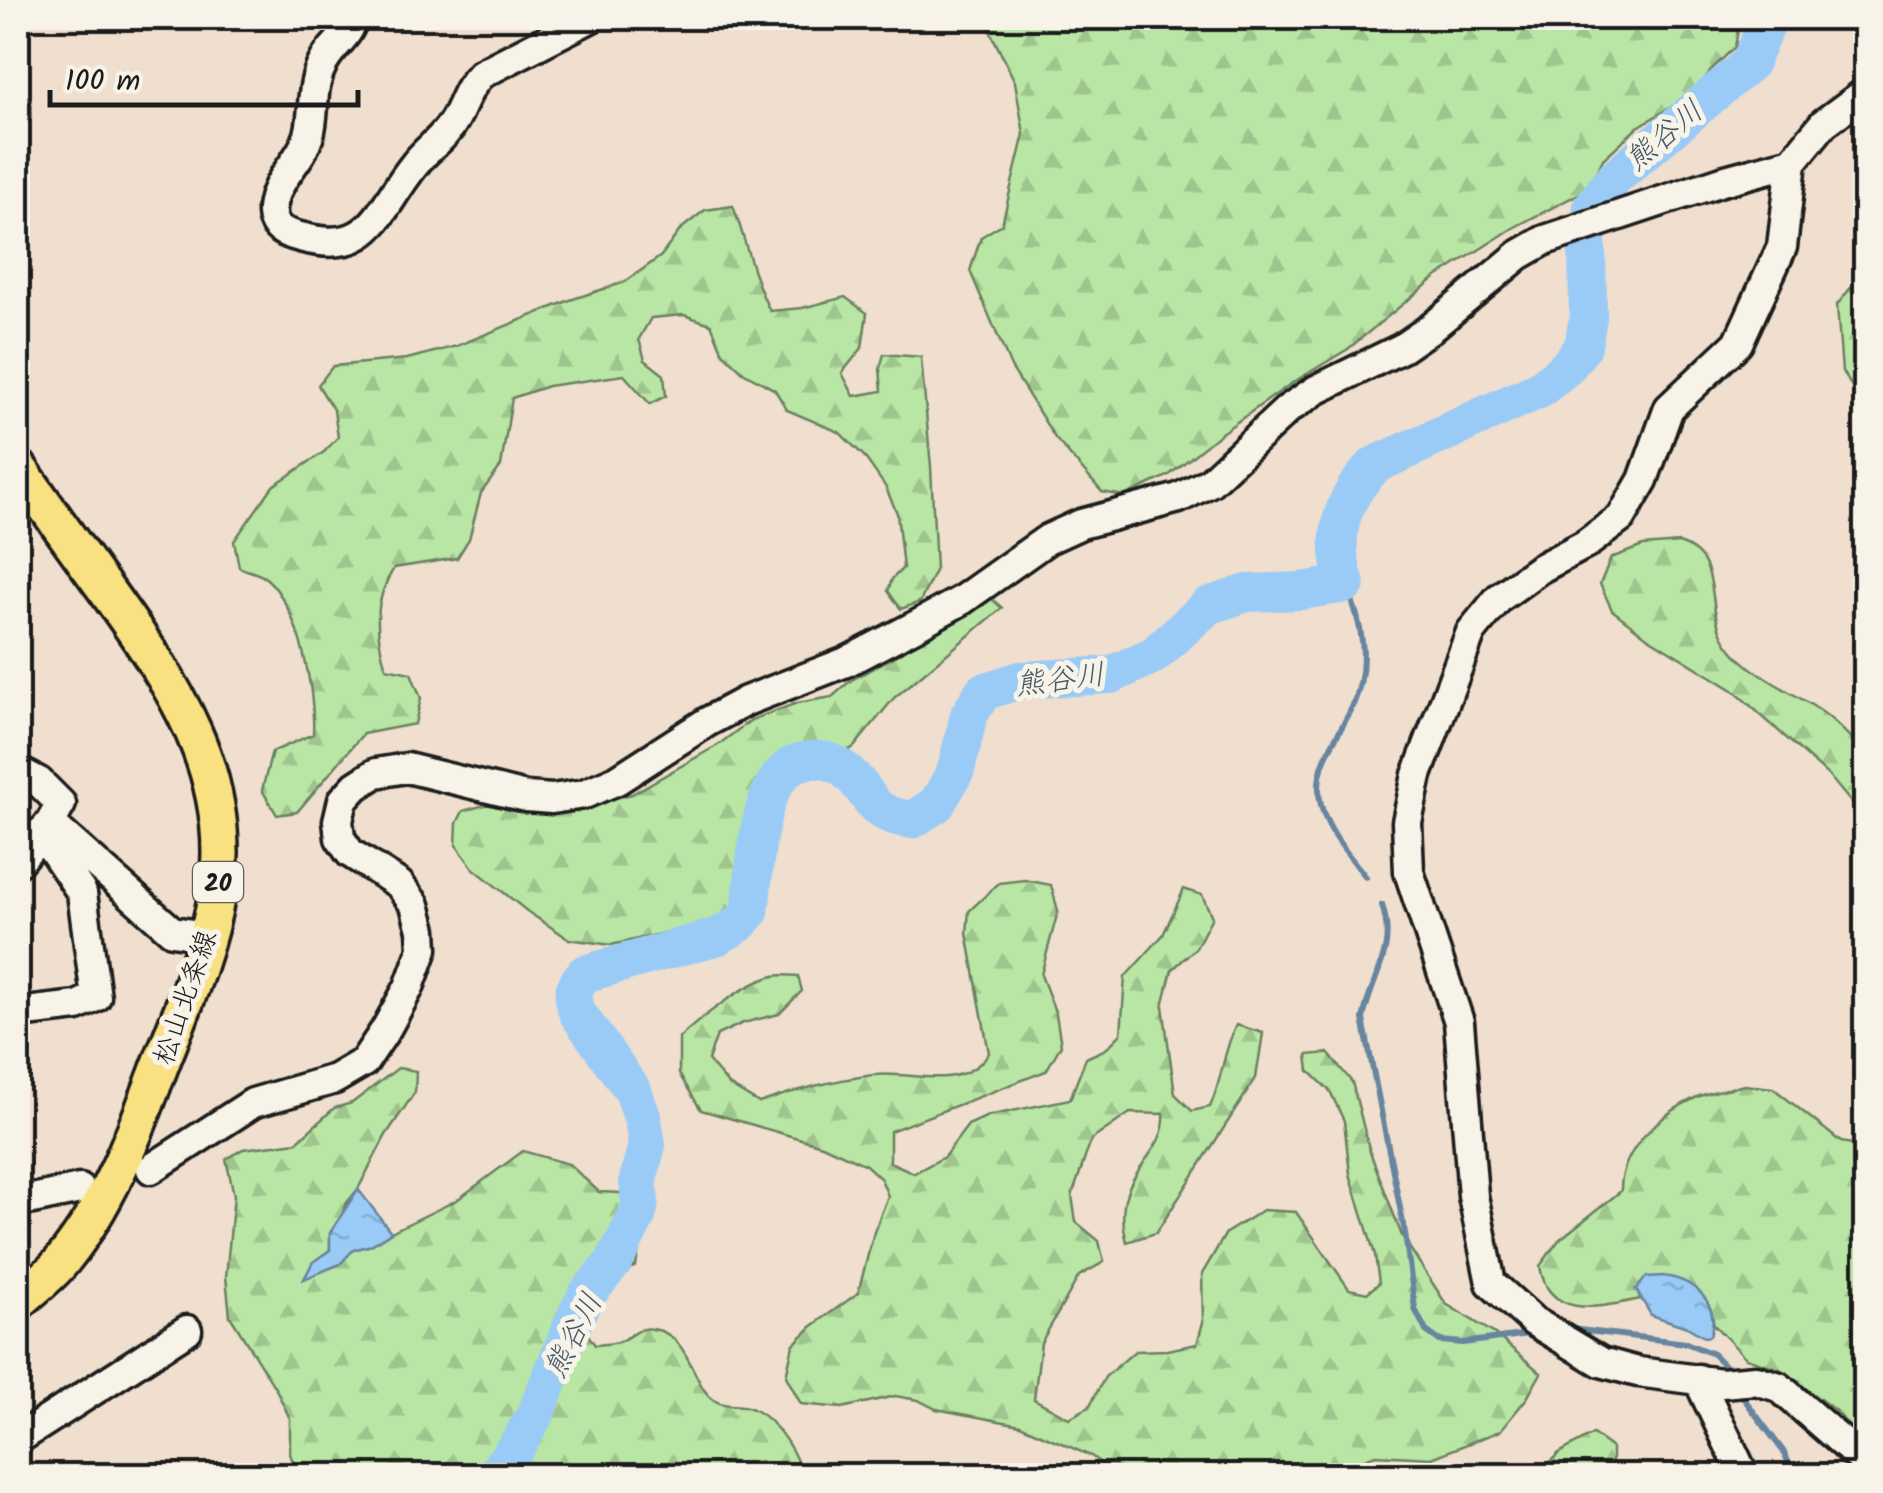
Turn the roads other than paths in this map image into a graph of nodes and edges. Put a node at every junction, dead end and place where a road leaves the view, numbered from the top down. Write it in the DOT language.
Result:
graph roads {
  1 [pos="353,18"];
  2 [pos="590,18"];
  3 [pos="1866,92"];
  4 [pos="1792,162"];
  5 [pos="18,466"];
  6 [pos="18,771"];
  7 [pos="45,828"];
  8 [pos="18,862"];
  9 [pos="207,936"];
  10 [pos="18,1014"];
  11 [pos="151,1169"];
  12 [pos="80,1189"];
  13 [pos="18,1202"];
  14 [pos="18,1302"];
  15 [pos="186,1330"];
  16 [pos="1710,1381"];
  17 [pos="18,1439"];
  18 [pos="1866,1462"];
  19 [pos="1744,1476"];
  1 -- 2 [label="street"];
  3 -- 4 [label="street"];
  4 -- 11 [label="street"];
  4 -- 16 [label="street"];
  5 -- 9 [label="main road, 松山北条線 / 20"];
  6 -- 7 [label="street"];
  7 -- 8 [label="street"];
  7 -- 9 [label="street"];
  7 -- 10 [label="street"];
  9 -- 14 [label="main road, 松山北条線 / 20"];
  12 -- 13 [label="street"];
  15 -- 17 [label="street"];
  16 -- 18 [label="street"];
  16 -- 19 [label="street"];
}
